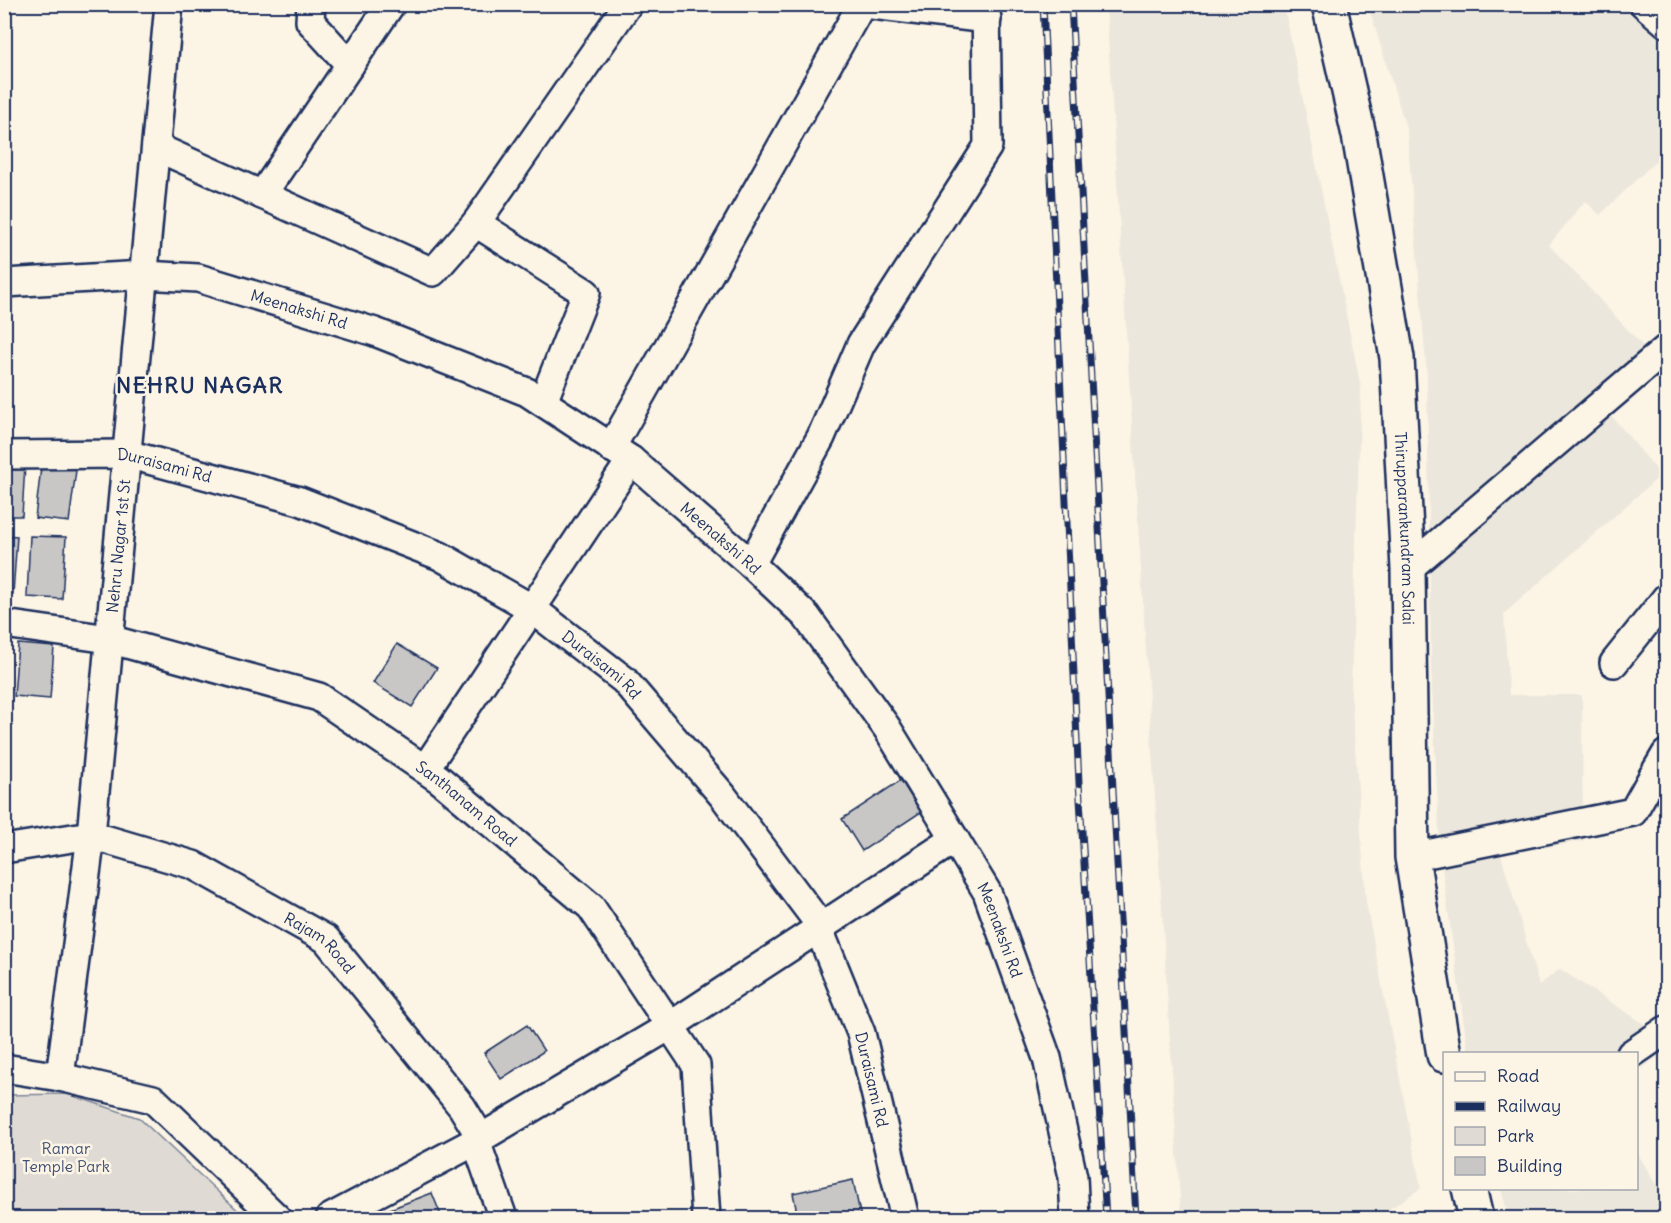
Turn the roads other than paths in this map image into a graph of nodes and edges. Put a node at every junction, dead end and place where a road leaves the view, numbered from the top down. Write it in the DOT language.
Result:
graph roads {
  1 [pos="169,4"];
  2 [pos="311,4"];
  3 [pos="391,4"];
  4 [pos="628,4"];
  5 [pos="863,4"];
  6 [pos="1329,4"];
  7 [pos="1644,4"];
  8 [pos="986,12"];
  9 [pos="1666,23"];
  10 [pos="350,65"];
  11 [pos="156,147"];
  12 [pos="262,195"];
  13 [pos="476,223"];
  14 [pos="144,276"];
  15 [pos="4,283"];
  16 [pos="1664,355"];
  17 [pos="543,402"];
  18 [pos="127,454"];
  19 [pos="621,454"];
  20 [pos="4,455"];
  21 [pos="751,564"];
  22 [pos="1408,569"];
  23 [pos="1666,598"];
  24 [pos="531,608"];
  25 [pos="4,624"];
  26 [pos="109,639"];
  27 [pos="1614,663"];
  28 [pos="425,769"];
  29 [pos="1662,772"];
  30 [pos="91,835"];
  31 [pos="955,839"];
  32 [pos="4,849"];
  33 [pos="1412,857"];
  34 [pos="818,928"];
  35 [pos="670,1026"];
  36 [pos="1666,1030"];
  37 [pos="1444,1052"];
  38 [pos="1633,1052"];
  39 [pos="4,1068"];
  40 [pos="60,1077"];
  41 [pos="479,1140"];
  42 [pos="1469,1190"];
  43 [pos="277,1218"];
  44 [pos="330,1218"];
  45 [pos="504,1218"];
  46 [pos="706,1218"];
  47 [pos="904,1218"];
  48 [pos="1075,1218"];
  49 [pos="1476,1218"];
  1 -- 11 [label="street, Nehru Nagar 1st St"];
  2 -- 10 [label="street"];
  3 -- 10 [label="street"];
  4 -- 13 [label="street"];
  5 -- 8 [label="street"];
  5 -- 19 [label="street"];
  6 -- 22 [label="main road, Thirupparankundram Salai"];
  7 -- 9 [label="street"];
  8 -- 21 [label="street"];
  10 -- 12 [label="street"];
  11 -- 12 [label="street"];
  11 -- 14 [label="street, Nehru Nagar 1st St"];
  12 -- 13 [label="street"];
  13 -- 17 [label="street"];
  14 -- 15 [label="street, Meenakshi Rd"];
  14 -- 17 [label="street, Meenakshi Rd"];
  14 -- 18 [label="street, Nehru Nagar 1st St"];
  16 -- 22 [label="street"];
  17 -- 19 [label="street, Meenakshi Rd"];
  18 -- 20 [label="street, Duraisami Rd"];
  18 -- 24 [label="street, Duraisami Rd"];
  18 -- 26 [label="street, Nehru Nagar 1st St"];
  19 -- 21 [label="street, Meenakshi Rd"];
  19 -- 24 [label="street"];
  21 -- 31 [label="street, Meenakshi Rd"];
  22 -- 33 [label="main road, Thirupparankundram Salai"];
  23 -- 27 [label="street"];
  24 -- 28 [label="street"];
  24 -- 34 [label="street, Duraisami Rd"];
  25 -- 26 [label="street, Santhanam Road"];
  26 -- 28 [label="street, Santhanam Road"];
  26 -- 30 [label="street, Nehru Nagar 1st St"];
  28 -- 35 [label="street, Santhanam Road"];
  29 -- 33 [label="street"];
  30 -- 32 [label="street, Rajam Road"];
  30 -- 40 [label="street, Nehru Nagar 1st St"];
  30 -- 41 [label="street, Rajam Road"];
  31 -- 34 [label="street"];
  31 -- 48 [label="street, Meenakshi Rd"];
  33 -- 37 [label="main road, Thirupparankundram Salai"];
  34 -- 35 [label="street"];
  34 -- 47 [label="street, Duraisami Rd"];
  35 -- 41 [label="street"];
  35 -- 46 [label="street, Santhanam Road"];
  36 -- 38 [label="street"];
  39 -- 40 [label="street"];
  40 -- 43 [label="street"];
  41 -- 44 [label="street"];
  41 -- 45 [label="street, Rajam Road"];
  42 -- 49 [label="main road"];
}
